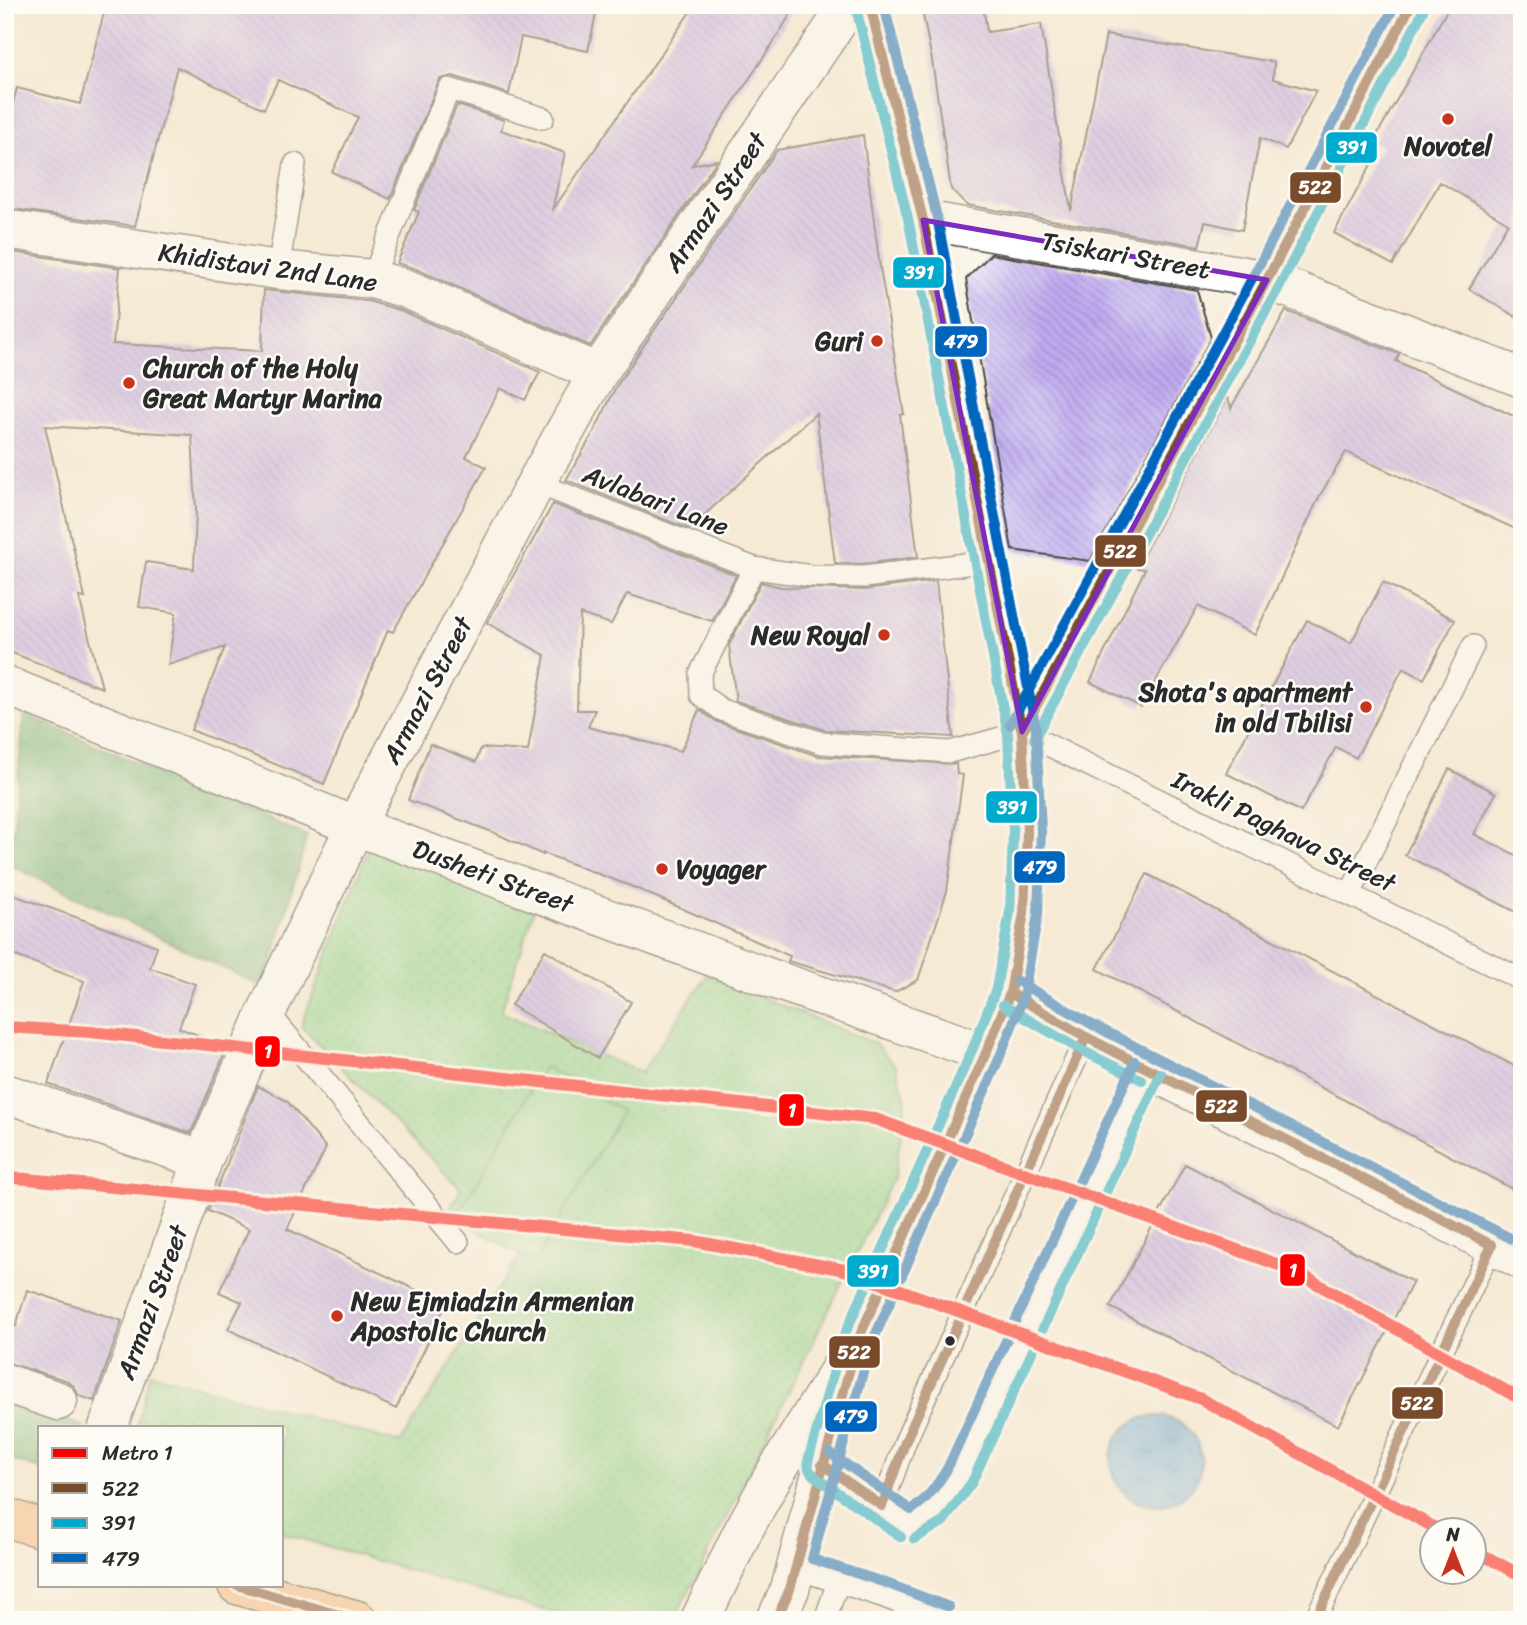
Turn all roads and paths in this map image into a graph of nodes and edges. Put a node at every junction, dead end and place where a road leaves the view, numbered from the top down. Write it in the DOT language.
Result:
graph roads {
  1 [pos="849,5"];
  2 [pos="870,5"];
  3 [pos="1411,5"];
  4 [pos="543,118"];
  5 [pos="295,164"];
  6 [pos="923,220"];
  7 [pos="5,229"];
  8 [pos="278,270"];
  9 [pos="372,279"];
  10 [pos="1267,280"];
  11 [pos="598,373"];
  12 [pos="1522,378"];
  13 [pos="536,483"];
  14 [pos="989,561"];
  15 [pos="754,568"];
  16 [pos="1473,646"];
  17 [pos="5,685"];
  18 [pos="1022,732"];
  19 [pos="355,826"];
  20 [pos="1350,894"];
  21 [pos="1522,980"];
  22 [pos="1010,993"];
  23 [pos="267,1011"];
  24 [pos="1086,1037"];
  25 [pos="986,1053"];
  26 [pos="1148,1067"];
  27 [pos="5,1093"];
  28 [pos="203,1160"];
  29 [pos="458,1242"];
  30 [pos="1507,1252"];
  31 [pos="857,1342"];
  32 [pos="5,1383"];
  33 [pos="58,1401"];
  34 [pos="108,1426"];
  35 [pos="822,1464"];
  36 [pos="882,1506"];
  37 [pos="795,1568"];
  38 [pos="838,1582"];
  39 [pos="240,1586"];
  40 [pos="357,1620"];
  41 [pos="700,1620"];
  42 [pos="776,1620"];
  43 [pos="825,1620"];
  44 [pos="944,1620"];
  45 [pos="1315,1620"];
  1 -- 11 [label="street, Armazi Street"];
  2 -- 6 [label="street"];
  3 -- 10 [label="street"];
  4 -- 9 [label="lane"];
  5 -- 8 [label="lane"];
  6 -- 10 [label="street, Tsiskari Street"];
  6 -- 14 [label="street"];
  7 -- 8 [label="street, Khidistavi 2nd Lane"];
  8 -- 9 [label="street, Khidistavi 2nd Lane"];
  9 -- 11 [label="street, Khidistavi 2nd Lane"];
  10 -- 12 [label="street, Tsiskari Street"];
  10 -- 18 [label="street"];
  11 -- 13 [label="street, Armazi Street"];
  13 -- 15 [label="lane, Avlabari Lane"];
  13 -- 19 [label="street, Armazi Street"];
  14 -- 15 [label="lane, Avlabari Lane"];
  14 -- 18 [label="street"];
  15 -- 18 [label="lane"];
  16 -- 20 [label="lane"];
  17 -- 19 [label="street, Dusheti Street"];
  18 -- 20 [label="lane, Irakli Paghava Street"];
  18 -- 22 [label="street"];
  19 -- 23 [label="street, Armazi Street"];
  19 -- 25 [label="street, Dusheti Street"];
  20 -- 21 [label="lane, Irakli Paghava Street"];
  22 -- 24 [label="street"];
  22 -- 25 [label="street"];
  23 -- 28 [label="street, Armazi Street"];
  23 -- 29 [label="lane"];
  24 -- 26 [label="street"];
  24 -- 36 [label="lane"];
  25 -- 31 [label="street"];
  26 -- 30 [label="street"];
  26 -- 36 [label="lane"];
  27 -- 28 [label="street"];
  28 -- 34 [label="street, Armazi Street"];
  30 -- 45 [label="lane"];
  31 -- 35 [label="street"];
  31 -- 41 [label="street"];
  32 -- 33 [label="street"];
  35 -- 36 [label="lane"];
  35 -- 37 [label="street"];
  37 -- 38 [label="lane"];
  37 -- 42 [label="street"];
  38 -- 43 [label="lane"];
  38 -- 44 [label="lane"];
  39 -- 40 [label="main road"];
}
